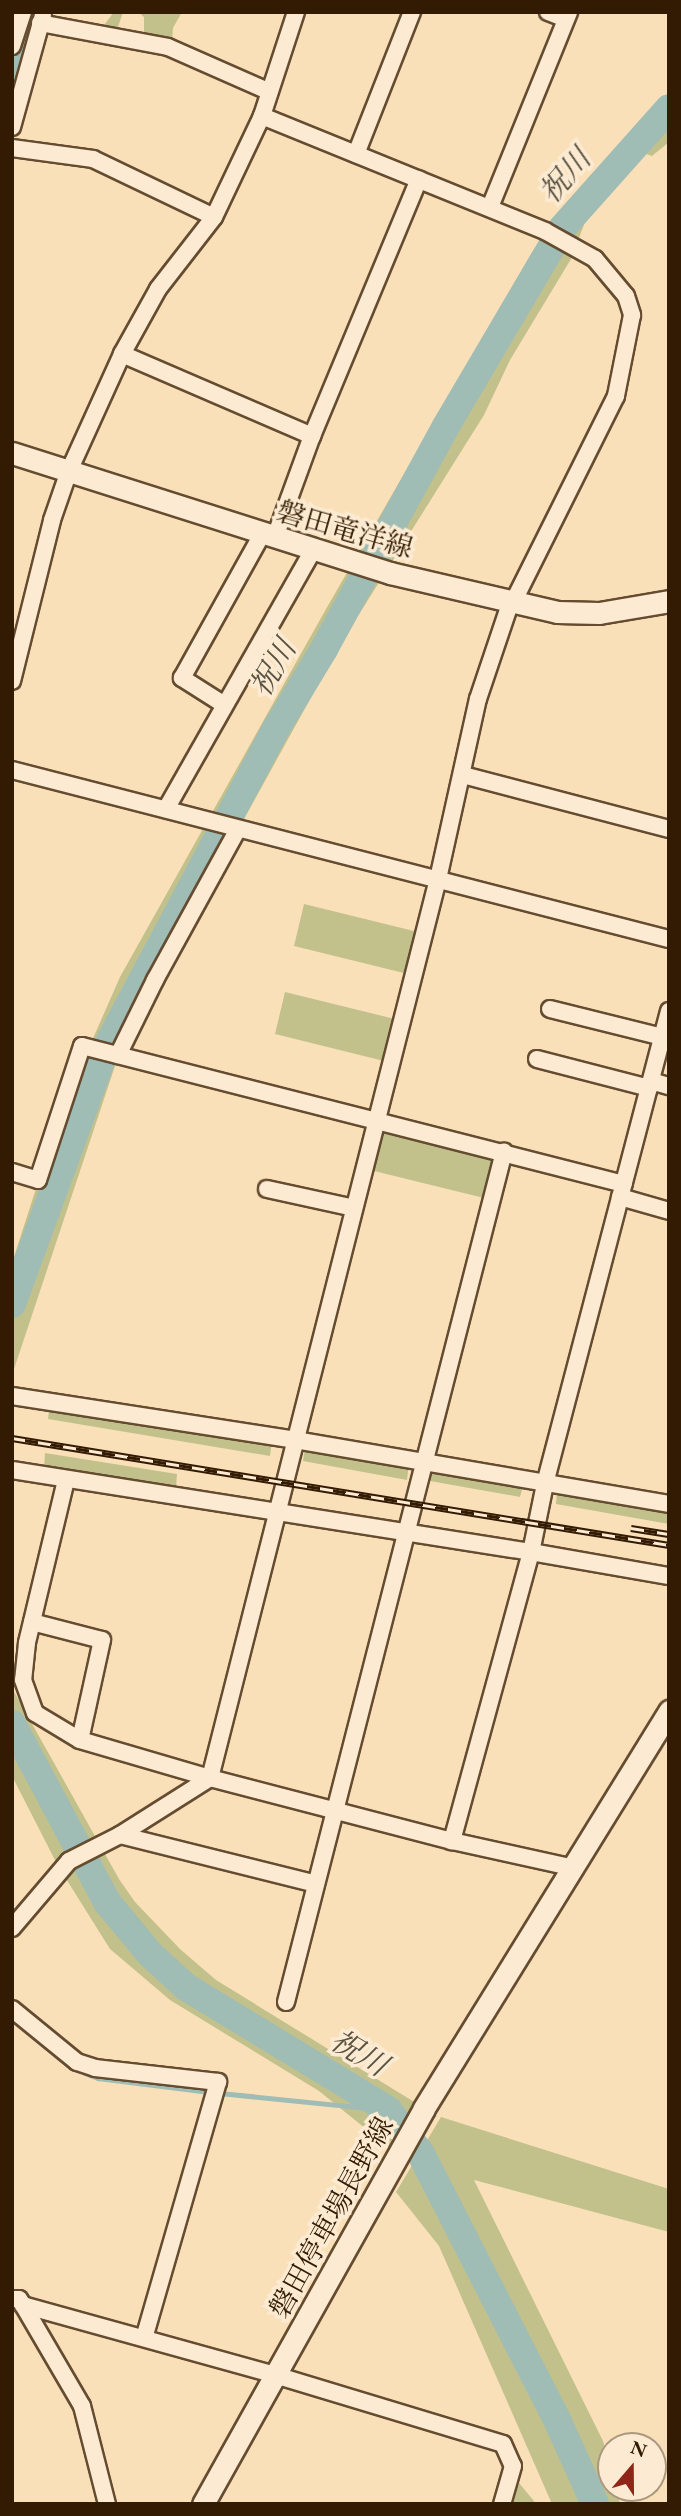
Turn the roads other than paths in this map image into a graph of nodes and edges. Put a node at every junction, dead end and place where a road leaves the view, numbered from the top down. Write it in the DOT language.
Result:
graph roads {
  1 [pos="23,12"];
  2 [pos="296,12"];
  3 [pos="412,12"];
  4 [pos="548,12"];
  5 [pos="567,16"];
  6 [pos="42,17"];
  7 [pos="12,46"];
  8 [pos="270,92"];
  9 [pos="262,116"];
  10 [pos="12,127"];
  11 [pos="12,148"];
  12 [pos="356,154"];
  13 [pos="419,180"];
  14 [pos="490,207"];
  15 [pos="214,217"];
  16 [pos="121,354"];
  17 [pos="313,436"];
  18 [pos="12,453"];
  19 [pos="69,471"];
  20 [pos="268,536"];
  21 [pos="313,550"];
  22 [pos="512,601"];
  23 [pos="669,601"];
  24 [pos="12,681"];
  25 [pos="223,704"];
  26 [pos="12,770"];
  27 [pos="463,775"];
  28 [pos="166,809"];
  29 [pos="239,829"];
  30 [pos="669,829"];
  31 [pos="438,878"];
  32 [pos="669,939"];
  33 [pos="550,1009"];
  34 [pos="669,1011"];
  35 [pos="662,1037"];
  36 [pos="118,1055"];
  37 [pos="537,1059"];
  38 [pos="650,1085"];
  39 [pos="669,1086"];
  40 [pos="376,1121"];
  41 [pos="504,1152"];
  42 [pos="12,1172"];
  43 [pos="267,1189"];
  44 [pos="622,1190"];
  45 [pos="354,1208"];
  46 [pos="669,1211"];
  47 [pos="12,1396"];
  48 [pos="295,1440"];
  49 [pos="425,1463"];
  50 [pos="12,1470"];
  51 [pos="66,1480"];
  52 [pos="545,1484"];
  53 [pos="669,1504"];
  54 [pos="275,1512"];
  55 [pos="405,1532"];
  56 [pos="531,1552"];
  57 [pos="669,1576"];
  58 [pos="32,1622"];
  59 [pos="669,1711"];
  60 [pos="80,1740"];
  61 [pos="210,1778"];
  62 [pos="337,1811"];
  63 [pos="120,1835"];
  64 [pos="452,1841"];
  65 [pos="570,1867"];
  66 [pos="316,1884"];
  67 [pos="12,1928"];
  68 [pos="286,2002"];
  69 [pos="12,2009"];
  70 [pos="12,2282"];
  71 [pos="18,2301"];
  72 [pos="144,2338"];
  73 [pos="275,2375"];
  74 [pos="107,2504"];
  75 [pos="203,2504"];
  76 [pos="502,2504"];
  1 -- 7 [label="street"];
  2 -- 8 [label="street"];
  3 -- 12 [label="street"];
  4 -- 5 [label="street"];
  5 -- 14 [label="street"];
  6 -- 8 [label="street"];
  6 -- 10 [label="street"];
  8 -- 9 [label="street"];
  9 -- 12 [label="street"];
  9 -- 15 [label="street"];
  11 -- 15 [label="street"];
  12 -- 13 [label="street"];
  13 -- 14 [label="street"];
  13 -- 17 [label="street"];
  14 -- 22 [label="street"];
  15 -- 16 [label="street"];
  16 -- 17 [label="street"];
  16 -- 19 [label="street"];
  17 -- 20 [label="street"];
  18 -- 19 [label="main road, 磐田竜洋線"];
  19 -- 20 [label="main road, 磐田竜洋線"];
  19 -- 24 [label="street"];
  20 -- 21 [label="main road, 磐田竜洋線"];
  20 -- 25 [label="street"];
  21 -- 22 [label="main road, 磐田竜洋線"];
  21 -- 25 [label="street"];
  22 -- 23 [label="main road, 磐田竜洋線"];
  22 -- 27 [label="street"];
  25 -- 28 [label="street"];
  26 -- 28 [label="street"];
  27 -- 30 [label="street"];
  27 -- 31 [label="street"];
  28 -- 29 [label="street"];
  29 -- 31 [label="street"];
  29 -- 36 [label="street"];
  31 -- 32 [label="street"];
  31 -- 40 [label="street"];
  33 -- 35 [label="street"];
  34 -- 35 [label="street"];
  35 -- 38 [label="street"];
  36 -- 40 [label="street"];
  36 -- 42 [label="street"];
  37 -- 38 [label="street"];
  38 -- 39 [label="street"];
  38 -- 44 [label="street"];
  40 -- 41 [label="street"];
  40 -- 45 [label="street"];
  41 -- 44 [label="street"];
  41 -- 49 [label="street"];
  43 -- 45 [label="street"];
  44 -- 46 [label="street"];
  44 -- 52 [label="street"];
  45 -- 48 [label="street"];
  47 -- 48 [label="street"];
  48 -- 49 [label="street"];
  48 -- 54 [label="street"];
  49 -- 52 [label="street"];
  49 -- 55 [label="street"];
  50 -- 51 [label="street"];
  51 -- 54 [label="street"];
  51 -- 58 [label="street"];
  52 -- 53 [label="street"];
  52 -- 56 [label="street"];
  54 -- 55 [label="street"];
  54 -- 61 [label="street"];
  55 -- 56 [label="street"];
  55 -- 62 [label="street"];
  56 -- 57 [label="street"];
  56 -- 64 [label="street"];
  58 -- 60 [label="street"];
  58 -- 60 [label="street"];
  59 -- 65 [label="main road, 磐田停車場長野線"];
  60 -- 61 [label="street"];
  61 -- 62 [label="street"];
  61 -- 63 [label="street"];
  62 -- 64 [label="street"];
  62 -- 66 [label="street"];
  63 -- 66 [label="street"];
  63 -- 67 [label="street"];
  64 -- 65 [label="street"];
  65 -- 73 [label="main road, 磐田停車場長野線"];
  66 -- 68 [label="street"];
  69 -- 72 [label="street"];
  70 -- 71 [label="street"];
  71 -- 72 [label="street"];
  71 -- 74 [label="street"];
  72 -- 73 [label="street"];
  73 -- 75 [label="main road, 磐田停車場長野線"];
  73 -- 76 [label="street"];
}
